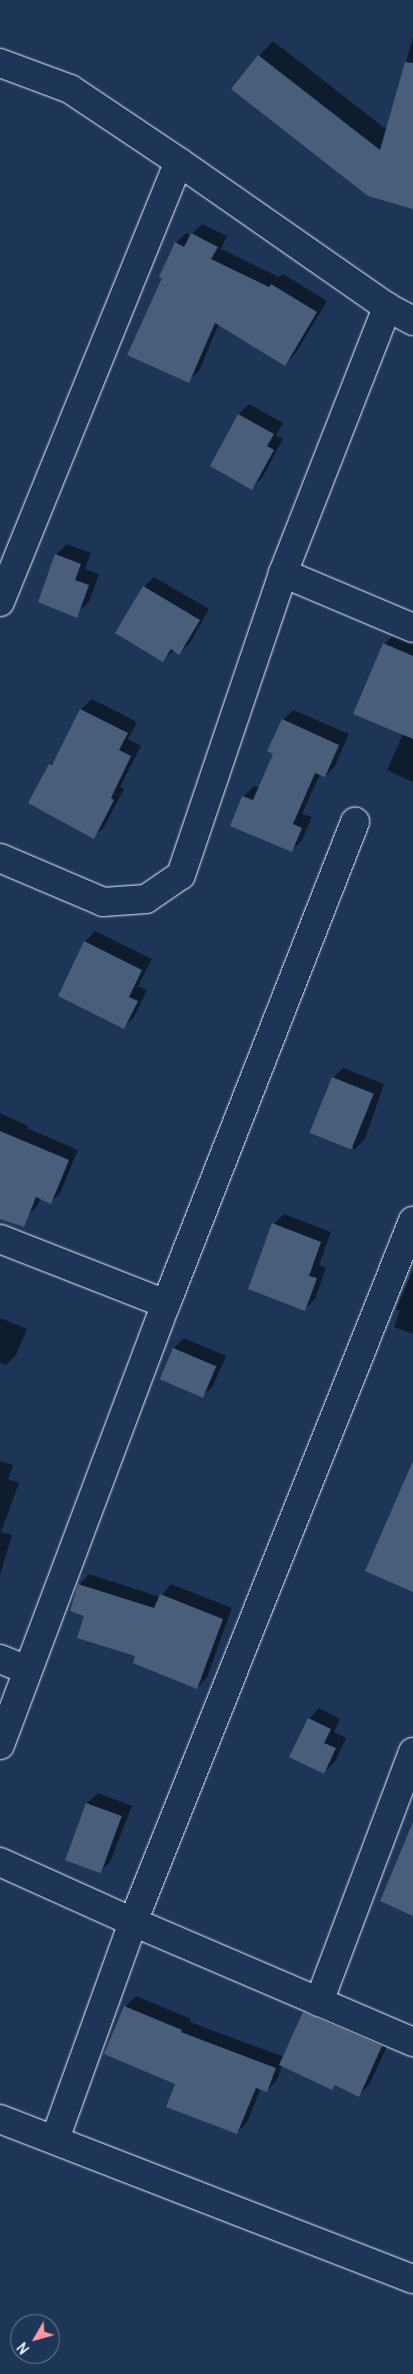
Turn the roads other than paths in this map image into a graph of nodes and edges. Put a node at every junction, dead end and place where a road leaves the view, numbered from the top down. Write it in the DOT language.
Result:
graph roads {
  1 [pos="0,63"];
  2 [pos="179,162"];
  3 [pos="387,307"];
  4 [pos="413,321"];
  5 [pos="283,573"];
  6 [pos="0,602"];
  7 [pos="413,628"];
  8 [pos="355,822"];
  9 [pos="0,858"];
  10 [pos="413,1221"];
  11 [pos="0,1239"];
  12 [pos="166,1304"];
  13 [pos="0,1659"];
  14 [pos="28,1670"];
  15 [pos="0,1745"];
  16 [pos="413,1752"];
  17 [pos="0,1862"];
  18 [pos="133,1922"];
  19 [pos="319,2002"];
  20 [pos="413,2042"];
  21 [pos="0,2119"];
  22 [pos="55,2139"];
  23 [pos="413,2278"];
  1 -- 2 [label="street"];
  2 -- 3 [label="street"];
  2 -- 6 [label="street"];
  3 -- 4 [label="street"];
  3 -- 5 [label="street"];
  5 -- 7 [label="street"];
  5 -- 9 [label="street"];
  8 -- 12 [label="street"];
  10 -- 18 [label="street"];
  11 -- 12 [label="street"];
  12 -- 14 [label="street"];
  13 -- 14 [label="street"];
  14 -- 15 [label="street"];
  16 -- 19 [label="street"];
  17 -- 18 [label="street"];
  18 -- 19 [label="street"];
  18 -- 22 [label="street"];
  19 -- 20 [label="street"];
  21 -- 22 [label="street"];
  22 -- 23 [label="street"];
}
